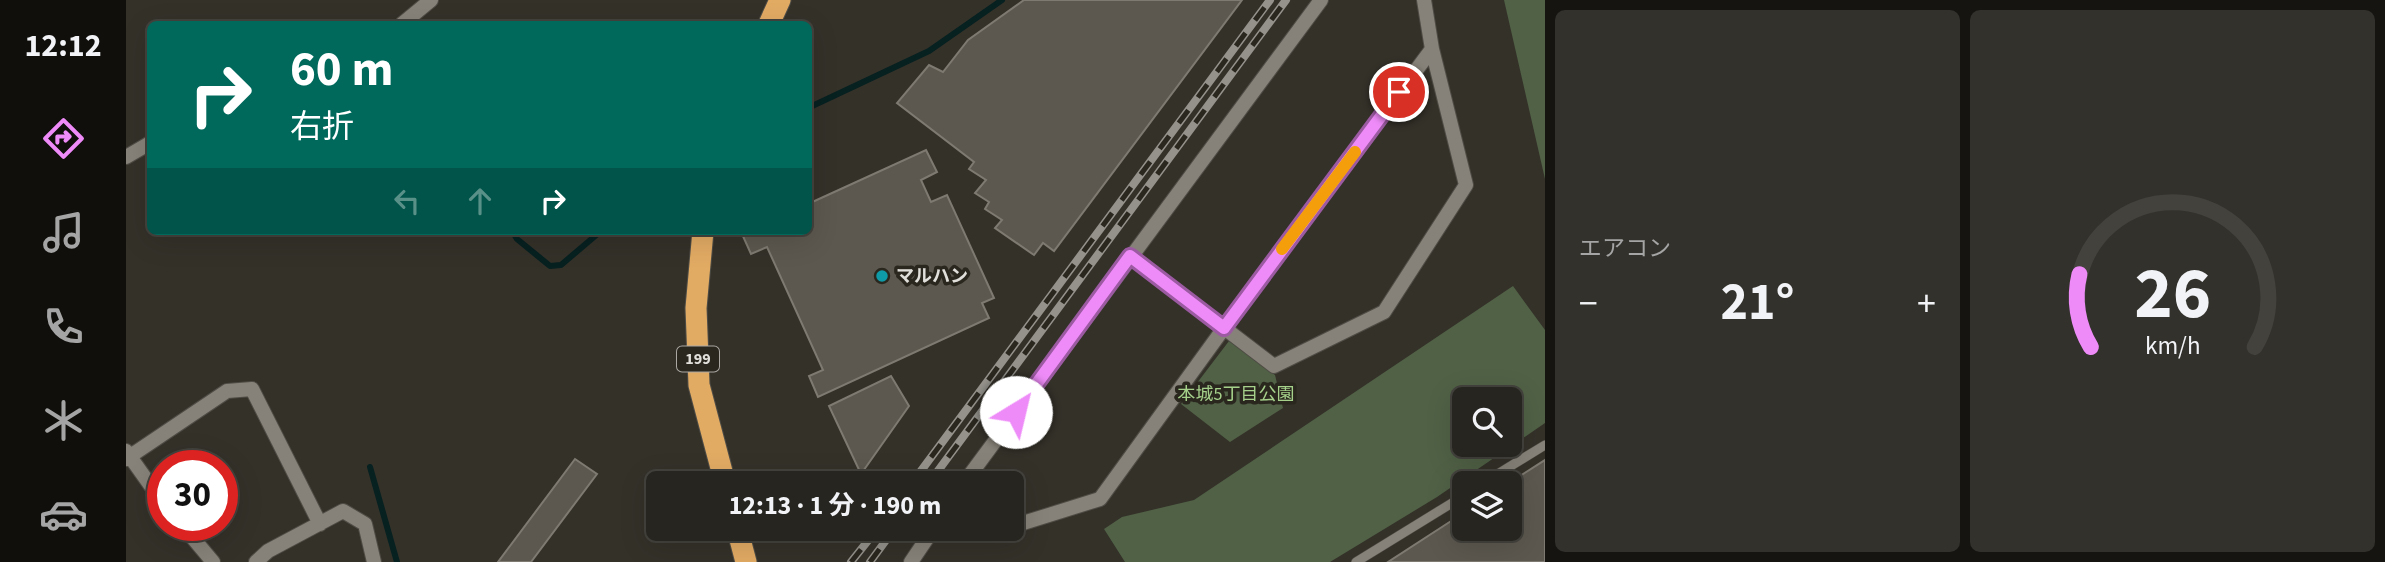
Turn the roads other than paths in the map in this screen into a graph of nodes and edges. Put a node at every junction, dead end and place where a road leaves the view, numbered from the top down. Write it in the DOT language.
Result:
graph roads {
  1 [pos="431,0"];
  2 [pos="780,0"];
  3 [pos="1321,0"];
  4 [pos="1423,0"];
  5 [pos="406,21"];
  6 [pos="770,21"];
  7 [pos="1432,49"];
  8 [pos="147,145"];
  9 [pos="126,157"];
  10 [pos="703,235"];
  11 [pos="1130,256"];
  12 [pos="1224,328"];
  13 [pos="1545,445"];
  14 [pos="127,455"];
  15 [pos="722,471"];
  16 [pos="976,471"];
  17 [pos="1503,471"];
  18 [pos="147,482"];
  19 [pos="1452,503"];
  20 [pos="1024,523"];
  21 [pos="320,524"];
  22 [pos="196,541"];
  23 [pos="740,541"];
  24 [pos="925,541"];
  25 [pos="214,562"];
  26 [pos="256,562"];
  27 [pos="374,562"];
  28 [pos="746,562"];
  29 [pos="911,562"];
  30 [pos="1356,562"];
  1 -- 5 [label="street"];
  2 -- 6 [label="highway"];
  3 -- 11 [label="street"];
  4 -- 7 [label="street"];
  7 -- 12 [label="street"];
  7 -- 12 [label="street"];
  8 -- 9 [label="street"];
  10 -- 15 [label="highway, 199"];
  11 -- 12 [label="street"];
  11 -- 16 [label="street"];
  12 -- 20 [label="street"];
  13 -- 17 [label="lane"];
  14 -- 18 [label="street"];
  14 -- 21 [label="street"];
  19 -- 30 [label="lane"];
  21 -- 26 [label="street"];
  21 -- 27 [label="street"];
  22 -- 25 [label="street"];
  23 -- 28 [label="highway"];
  24 -- 29 [label="street"];
}
